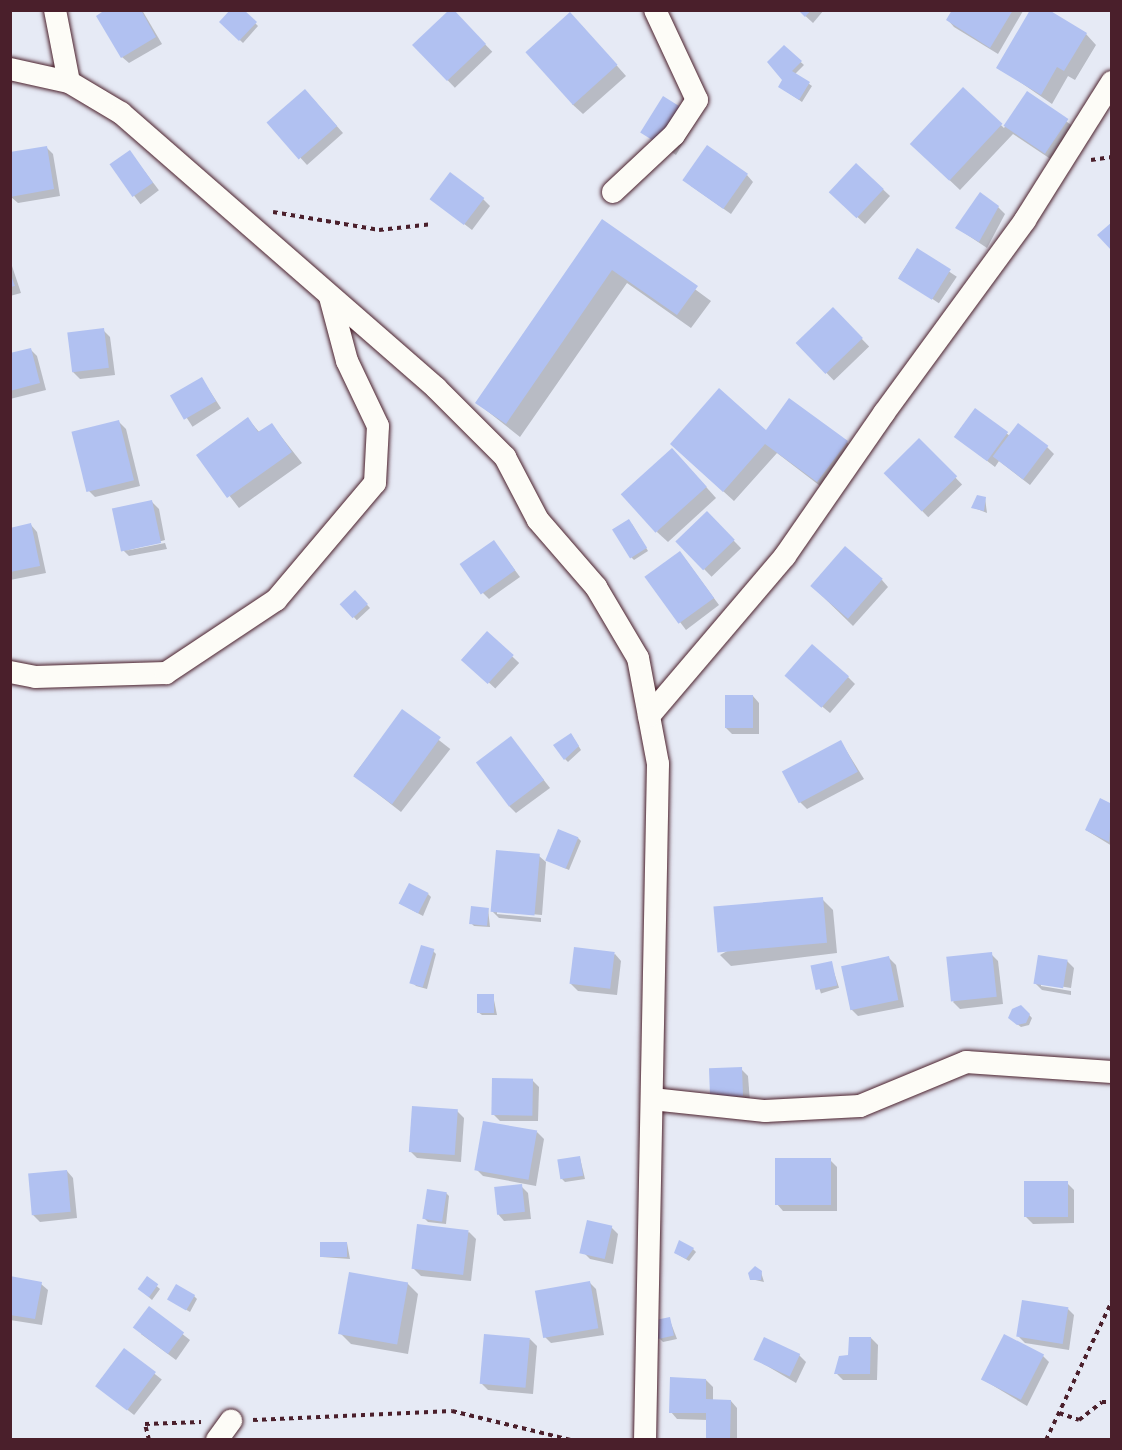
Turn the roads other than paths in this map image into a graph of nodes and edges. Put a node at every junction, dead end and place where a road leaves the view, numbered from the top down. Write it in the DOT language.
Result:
graph roads {
  1 [pos="55,10"];
  2 [pos="655,10"];
  3 [pos="10,69"];
  4 [pos="69,82"];
  5 [pos="1112,82"];
  6 [pos="613,192"];
  7 [pos="330,297"];
  8 [pos="10,672"];
  9 [pos="649,716"];
  10 [pos="1112,1072"];
  11 [pos="652,1099"];
  12 [pos="231,1421"];
  13 [pos="217,1440"];
  14 [pos="645,1440"];
  1 -- 4 [label="street"];
  2 -- 6 [label="street"];
  3 -- 4 [label="street"];
  4 -- 7 [label="street"];
  5 -- 9 [label="street"];
  7 -- 8 [label="street"];
  7 -- 9 [label="street"];
  9 -- 11 [label="street"];
  10 -- 11 [label="street"];
  11 -- 14 [label="street"];
  12 -- 13 [label="street"];
}
